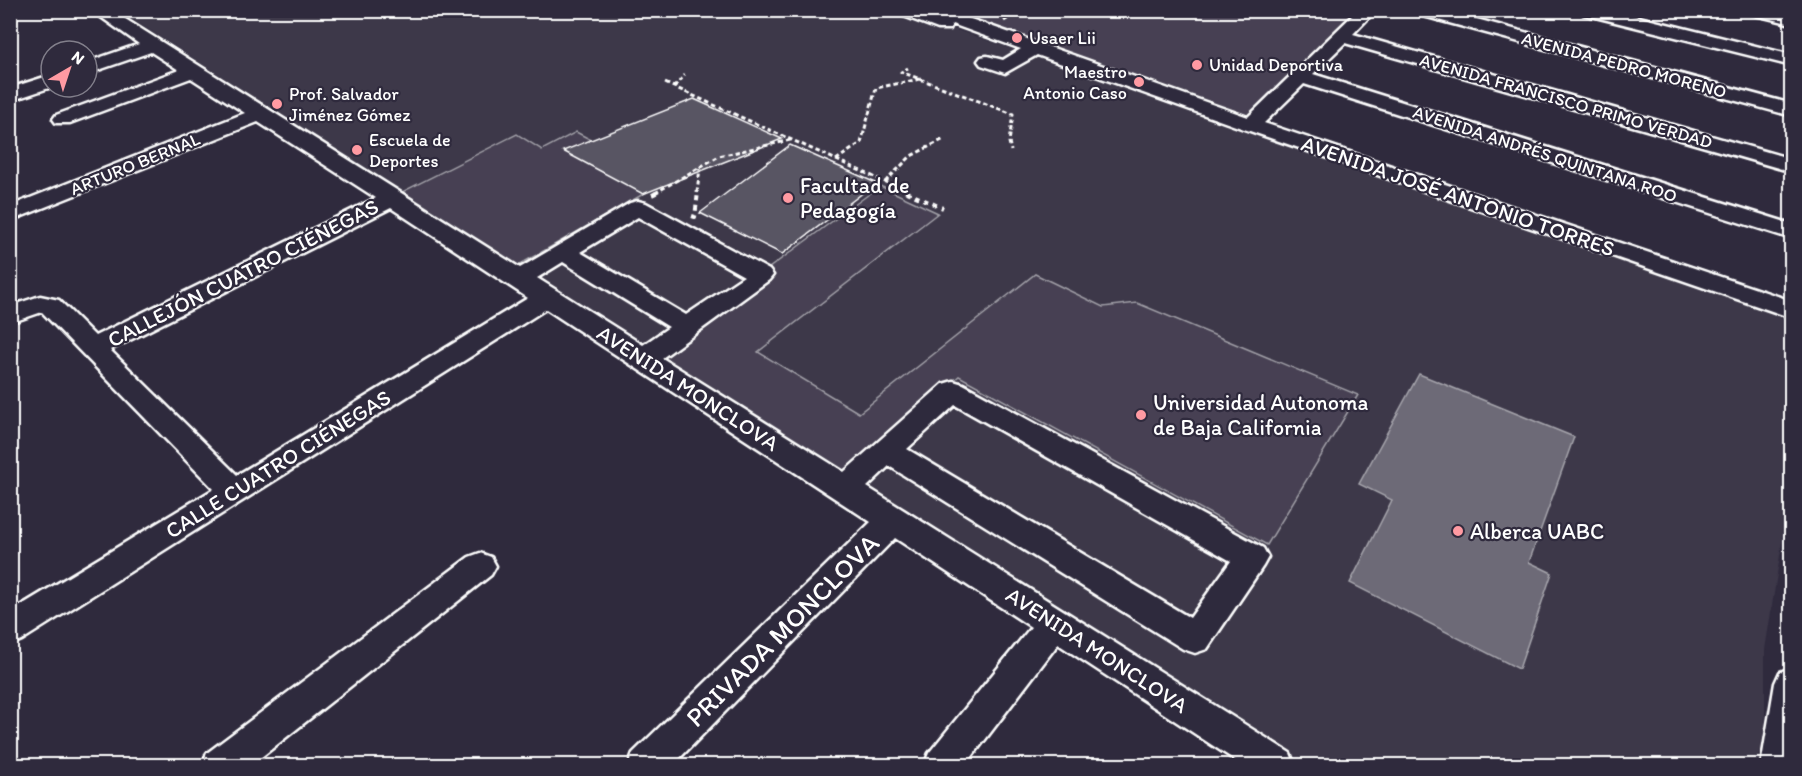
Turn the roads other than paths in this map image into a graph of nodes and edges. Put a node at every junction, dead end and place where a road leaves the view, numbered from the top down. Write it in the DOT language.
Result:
graph roads {
  1 [pos="99,10"];
  2 [pos="904,10"];
  3 [pos="928,10"];
  4 [pos="1368,10"];
  5 [pos="1422,10"];
  6 [pos="1589,10"];
  7 [pos="1757,10"];
  8 [pos="1791,19"];
  9 [pos="1341,36"];
  10 [pos="153,45"];
  11 [pos="1023,48"];
  12 [pos="1791,61"];
  13 [pos="99,64"];
  14 [pos="996,64"];
  15 [pos="192,70"];
  16 [pos="10,75"];
  17 [pos="1299,76"];
  18 [pos="39,85"];
  19 [pos="19,92"];
  20 [pos="1791,110"];
  21 [pos="260,114"];
  22 [pos="63,118"];
  23 [pos="1251,124"];
  24 [pos="1791,166"];
  25 [pos="392,198"];
  26 [pos="10,214"];
  27 [pos="1791,231"];
  28 [pos="563,252"];
  29 [pos="518,279"];
  30 [pos="546,297"];
  31 [pos="1791,310"];
  32 [pos="10,315"];
  33 [pos="687,327"];
  34 [pos="93,348"];
  35 [pos="642,359"];
  36 [pos="888,451"];
  37 [pos="845,489"];
  38 [pos="236,490"];
  39 [pos="893,519"];
  40 [pos="480,566"];
  41 [pos="1054,623"];
  42 [pos="10,630"];
  43 [pos="1791,682"];
  44 [pos="220,765"];
  45 [pos="646,765"];
  46 [pos="942,765"];
  47 [pos="1277,765"];
  48 [pos="1780,765"];
  1 -- 10 [label="street, AVENIDA MONCLOVA"];
  2 -- 11 [label="street, AVENIDA JOSÉ ANTONIO TORRES"];
  3 -- 11 [label="street, AVENIDA JOSÉ ANTONIO TORRES"];
  4 -- 9 [label="street"];
  5 -- 20 [label="street, AVENIDA PEDRO MORENO"];
  6 -- 12 [label="street"];
  7 -- 8 [label="street"];
  9 -- 17 [label="street"];
  9 -- 24 [label="street, AVENIDA FRANCISCO PRIMO VERDAD"];
  10 -- 13 [label="street"];
  10 -- 15 [label="street, AVENIDA MONCLOVA"];
  11 -- 14 [label="street"];
  11 -- 23 [label="street, AVENIDA JOSÉ ANTONIO TORRES"];
  15 -- 21 [label="street, AVENIDA MONCLOVA"];
  15 -- 22 [label="street"];
  16 -- 19 [label="street"];
  17 -- 23 [label="street"];
  17 -- 27 [label="street, AVENIDA ANDRÉS QUINTANA ROO"];
  18 -- 19 [label="street"];
  21 -- 25 [label="street, AVENIDA MONCLOVA"];
  21 -- 26 [label="street, ARTURO BERNAL"];
  23 -- 31 [label="street, AVENIDA JOSÉ ANTONIO TORRES"];
  25 -- 29 [label="street, AVENIDA MONCLOVA"];
  25 -- 34 [label="street, CALLEJÓN CUATRO CIÉNEGAS"];
  28 -- 29 [label="street"];
  28 -- 33 [label="street"];
  28 -- 33 [label="street"];
  29 -- 30 [label="street, AVENIDA MONCLOVA"];
  30 -- 35 [label="street, AVENIDA MONCLOVA"];
  30 -- 38 [label="street, CALLE CUATRO CIÉNEGAS"];
  32 -- 34 [label="street"];
  33 -- 35 [label="street"];
  34 -- 38 [label="street"];
  35 -- 37 [label="street, AVENIDA MONCLOVA"];
  36 -- 36 [label="street"];
  36 -- 37 [label="street"];
  37 -- 39 [label="street, AVENIDA MONCLOVA"];
  38 -- 42 [label="street, CALLE CUATRO CIÉNEGAS"];
  39 -- 41 [label="street, AVENIDA MONCLOVA"];
  39 -- 45 [label="street, PRIVADA MONCLOVA"];
  40 -- 44 [label="street"];
  41 -- 46 [label="street"];
  41 -- 47 [label="street, AVENIDA MONCLOVA"];
  43 -- 48 [label="street"];
}
